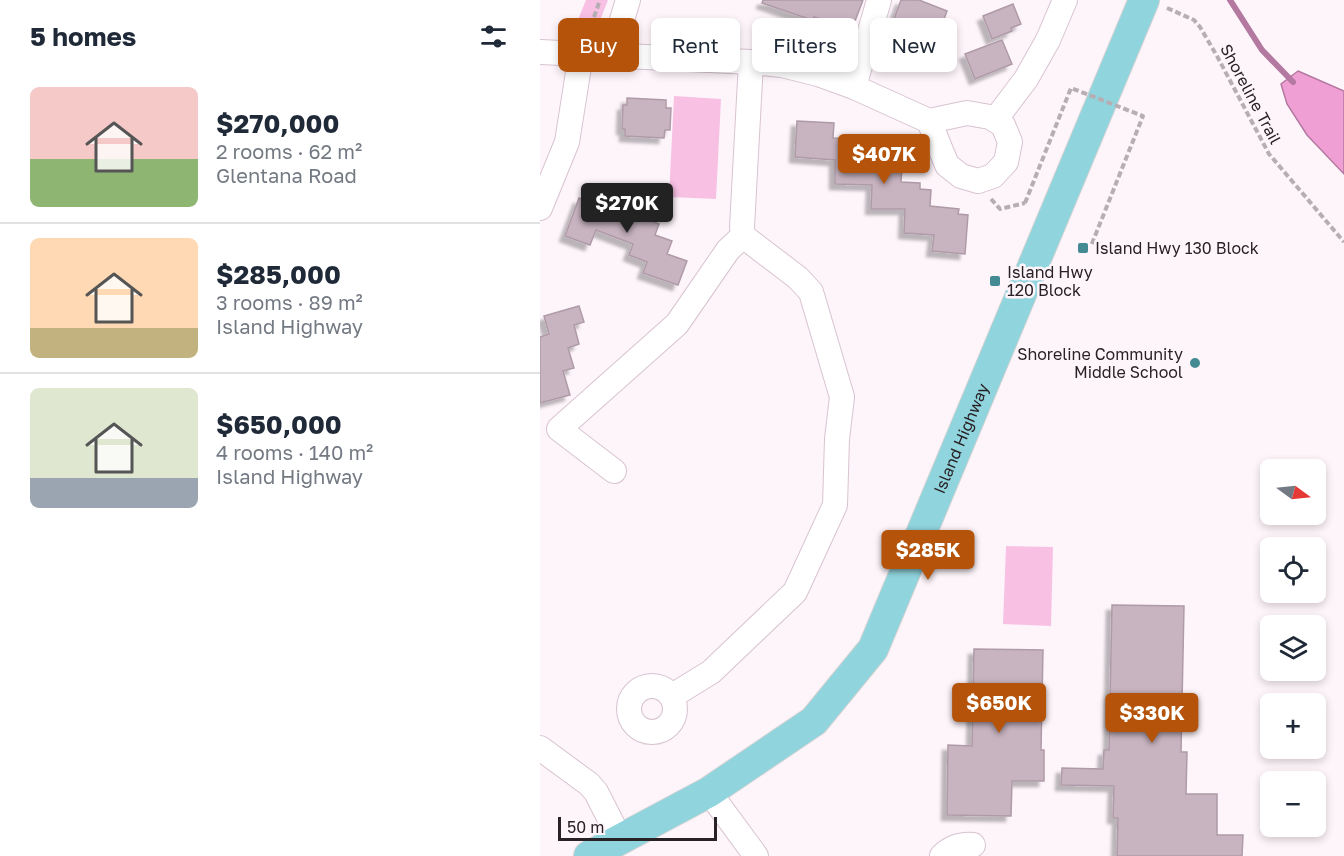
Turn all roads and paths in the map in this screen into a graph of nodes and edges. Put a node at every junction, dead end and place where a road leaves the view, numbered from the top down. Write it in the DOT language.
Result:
graph roads {
  1 [pos="600,0"];
  2 [pos="628,0"];
  3 [pos="879,0"];
  4 [pos="1065,0"];
  5 [pos="1151,2"];
  6 [pos="594,18"];
  7 [pos="623,18"];
  8 [pos="540,52"];
  9 [pos="558,53"];
  10 [pos="639,57"];
  11 [pos="751,62"];
  12 [pos="578,72"];
  13 [pos="854,87"];
  14 [pos="995,120"];
  15 [pos="929,121"];
  16 [pos="1025,203"];
  17 [pos="540,208"];
  18 [pos="743,236"];
  19 [pos="1344,242"];
  20 [pos="1091,246"];
  21 [pos="614,471"];
  22 [pos="672,696"];
  23 [pos="540,748"];
  24 [pos="709,792"];
  25 [pos="620,839"];
  26 [pos="973,845"];
  27 [pos="589,856"];
  28 [pos="756,856"];
  29 [pos="942,856"];
  1 -- 6 [label="path"];
  2 -- 7 [label="street"];
  3 -- 13 [label="street"];
  4 -- 14 [label="street"];
  5 -- 19 [label="path, Shoreline Trail"];
  5 -- 24 [label="main road, Island Highway"];
  8 -- 9 [label="street"];
  10 -- 11 [label="street"];
  11 -- 13 [label="street"];
  11 -- 18 [label="street"];
  12 -- 17 [label="street"];
  13 -- 15 [label="street"];
  14 -- 15 [label="street"];
  14 -- 15 [label="street"];
  16 -- 20 [label="path, bridge"];
  18 -- 21 [label="street"];
  18 -- 22 [label="street"];
  23 -- 25 [label="street"];
  24 -- 25 [label="main road, Island Highway"];
  24 -- 28 [label="street"];
  25 -- 27 [label="main road, Island Highway"];
  26 -- 29 [label="street"];
}
